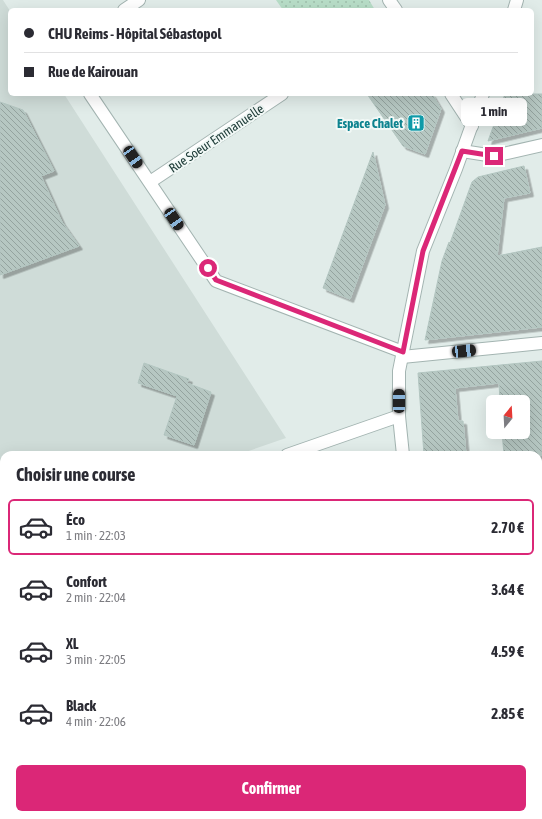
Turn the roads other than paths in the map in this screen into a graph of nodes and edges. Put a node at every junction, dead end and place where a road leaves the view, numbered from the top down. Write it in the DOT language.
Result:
graph roads {
  1 [pos="139,0"];
  2 [pos="127,8"];
  3 [pos="91,96"];
  4 [pos="279,96"];
  5 [pos="452,96"];
  6 [pos="482,96"];
  7 [pos="472,126"];
  8 [pos="542,145"];
  9 [pos="462,151"];
  10 [pos="150,182"];
  11 [pos="542,343"];
  12 [pos="403,354"];
  13 [pos="399,416"];
  14 [pos="299,451"];
  15 [pos="402,451"];
  1 -- 2 [label="street"];
  3 -- 10 [label="street"];
  4 -- 10 [label="street, Rue Soeur Emmanuelle"];
  5 -- 7 [label="street"];
  6 -- 7 [label="street"];
  7 -- 9 [label="street"];
  8 -- 9 [label="street"];
  9 -- 12 [label="street"];
  10 -- 12 [label="street"];
  11 -- 12 [label="street"];
  12 -- 13 [label="street"];
  13 -- 14 [label="street"];
  13 -- 15 [label="street"];
}
